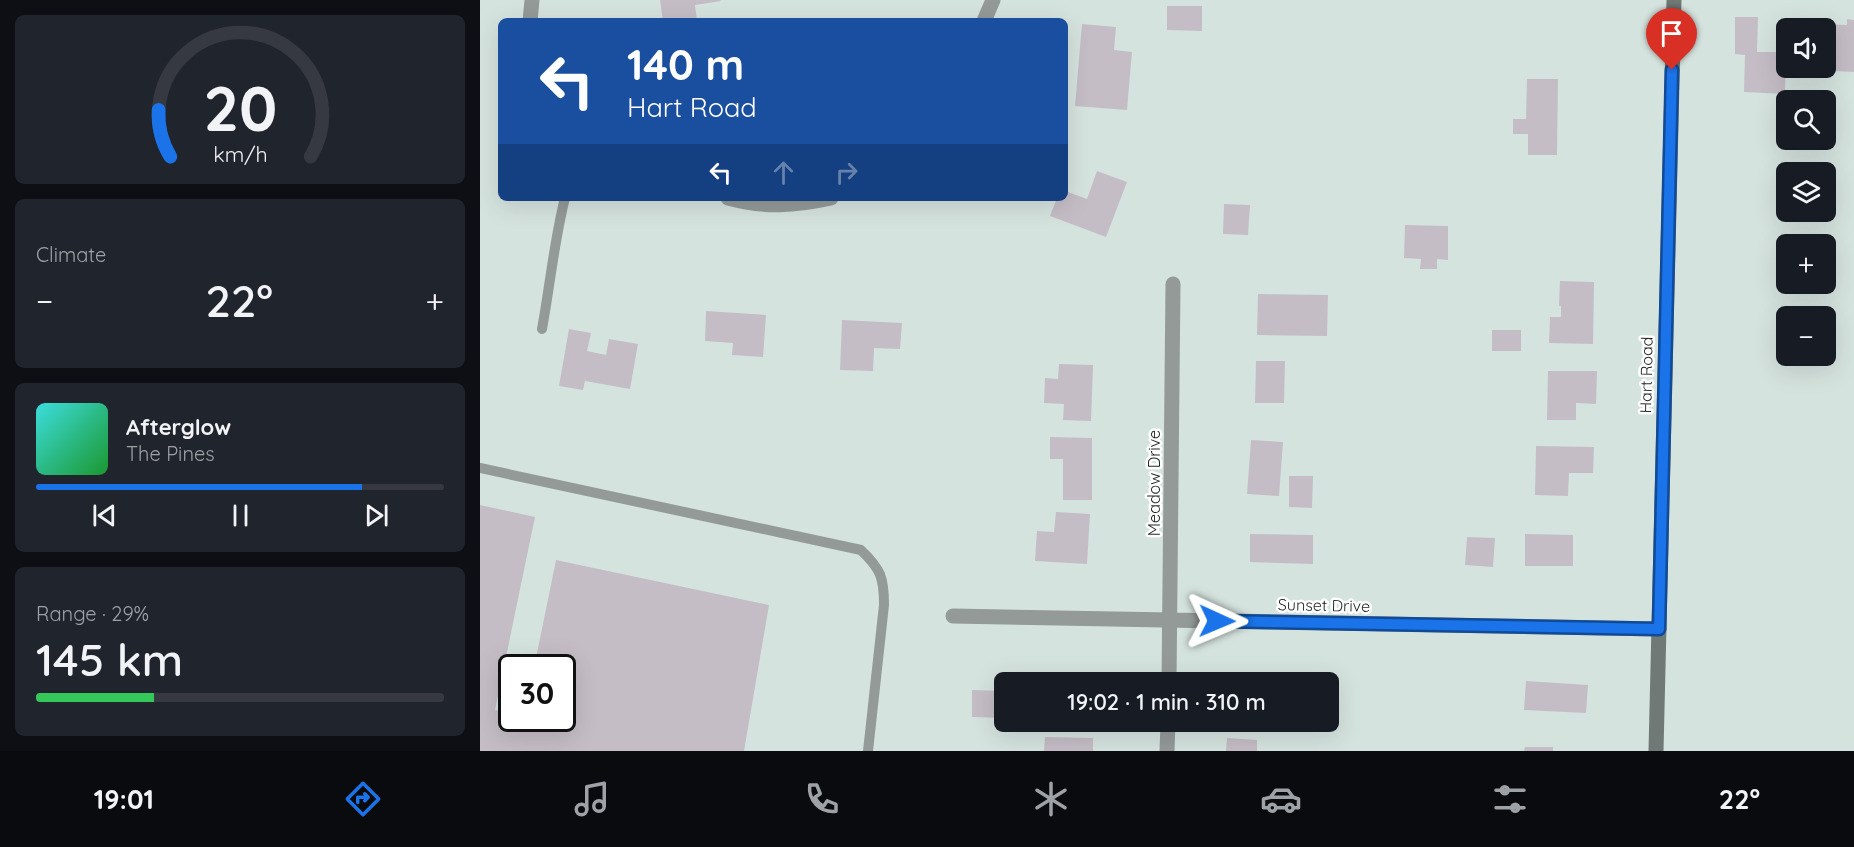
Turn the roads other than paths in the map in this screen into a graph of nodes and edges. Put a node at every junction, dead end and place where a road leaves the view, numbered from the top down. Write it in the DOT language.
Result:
graph roads {
  1 [pos="532,0"];
  2 [pos="993,0"];
  3 [pos="1674,0"];
  4 [pos="530,18"];
  5 [pos="985,18"];
  6 [pos="564,201"];
  7 [pos="745,201"];
  8 [pos="816,201"];
  9 [pos="1173,284"];
  10 [pos="542,329"];
  11 [pos="480,468"];
  12 [pos="953,616"];
  13 [pos="1170,621"];
  14 [pos="1659,629"];
  15 [pos="1169,672"];
  16 [pos="1168,732"];
  17 [pos="868,751"];
  18 [pos="1167,751"];
  19 [pos="1656,751"];
  1 -- 4 [label="street"];
  2 -- 5 [label="street"];
  3 -- 14 [label="street, Hart Road"];
  6 -- 10 [label="lane"];
  7 -- 8 [label="street"];
  9 -- 13 [label="street, Meadow Drive"];
  11 -- 17 [label="lane"];
  12 -- 13 [label="street, Sunset Drive"];
  13 -- 14 [label="street, Sunset Drive"];
  13 -- 15 [label="street, Meadow Drive"];
  14 -- 19 [label="street, Hart Road"];
  16 -- 18 [label="street"];
}
